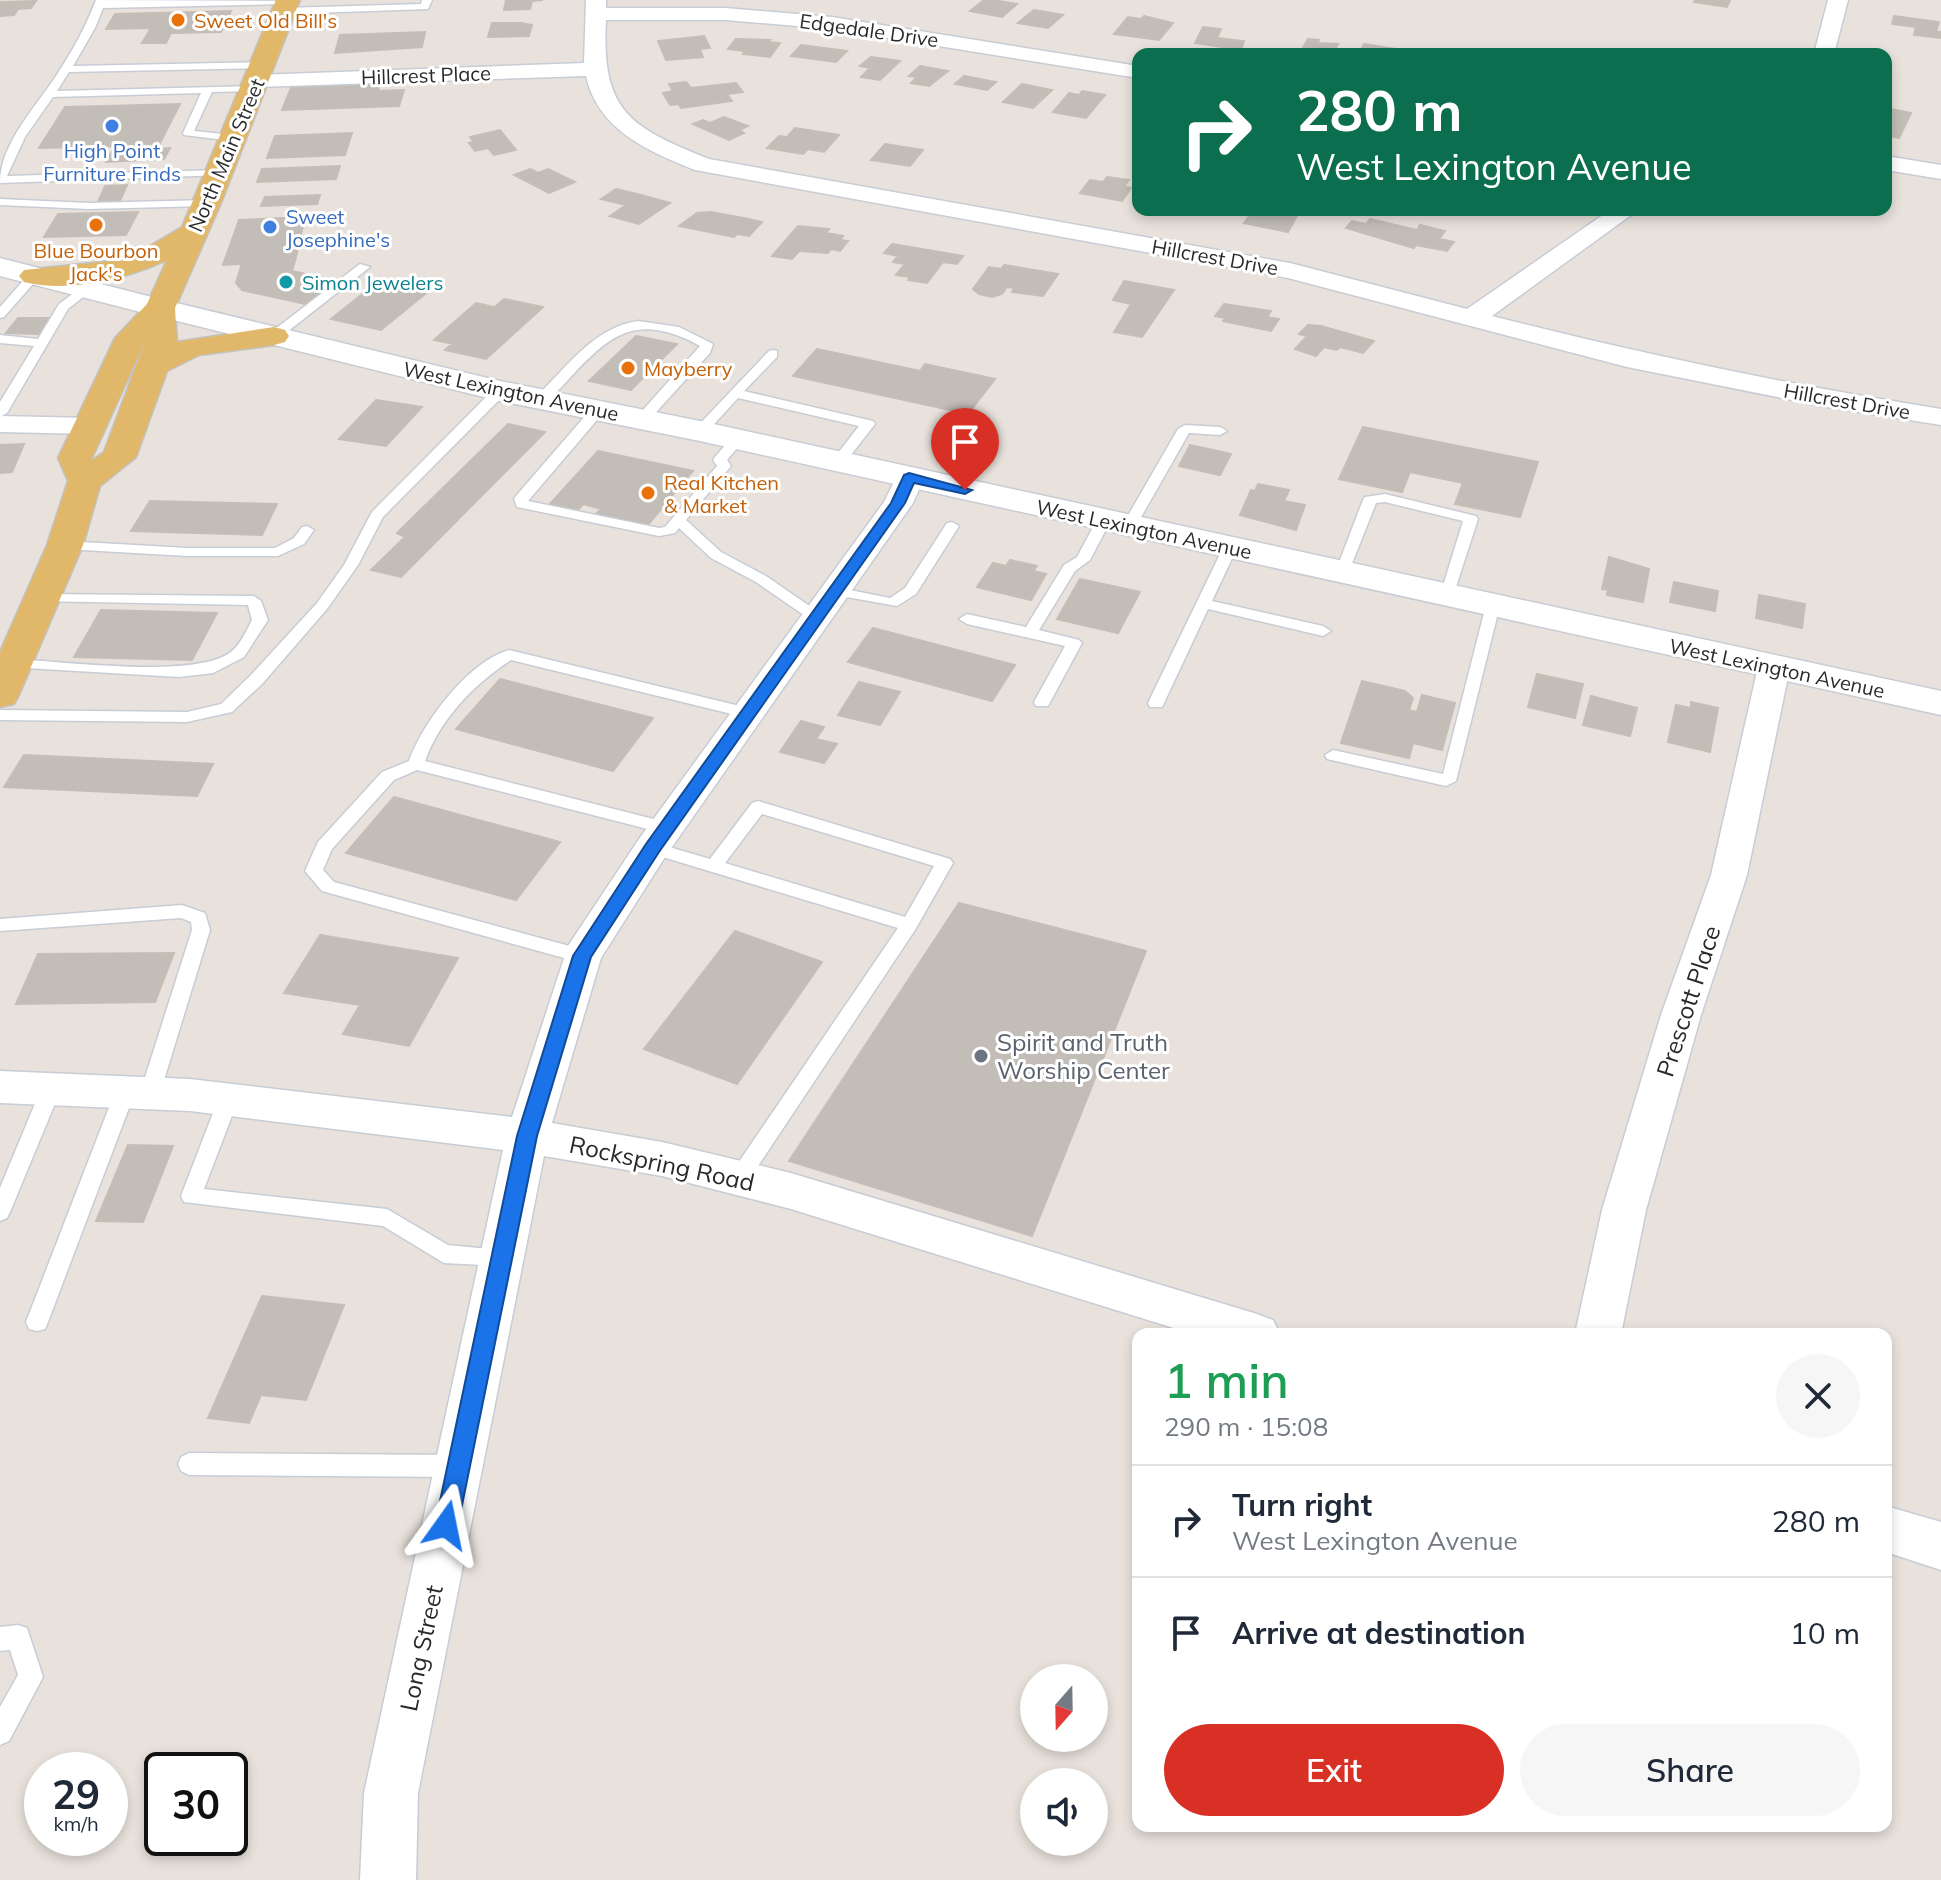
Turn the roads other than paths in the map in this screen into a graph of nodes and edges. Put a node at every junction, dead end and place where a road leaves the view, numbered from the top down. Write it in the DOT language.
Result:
graph roads {
  1 [pos="427,0"];
  2 [pos="1838,0"];
  3 [pos="100,3"];
  4 [pos="286,4"];
  5 [pos="596,7"];
  6 [pos="1826,48"];
  7 [pos="594,61"];
  8 [pos="66,69"];
  9 [pos="1132,71"];
  10 [pos="258,78"];
  11 [pos="208,89"];
  12 [pos="50,94"];
  13 [pos="233,138"];
  14 [pos="1892,164"];
  15 [pos="1941,172"];
  16 [pos="219,173"];
  17 [pos="0,180"];
  18 [pos="0,202"];
  19 [pos="207,203"];
  20 [pos="1617,216"];
  21 [pos="194,232"];
  22 [pos="0,267"];
  23 [pos="364,267"];
  24 [pos="34,276"];
  25 [pos="87,289"];
  26 [pos="160,308"];
  27 [pos="0,314"];
  28 [pos="1472,318"];
  29 [pos="274,336"];
  30 [pos="0,339"];
  31 [pos="41,343"];
  32 [pos="773,354"];
  33 [pos="154,366"];
  34 [pos="500,391"];
  35 [pos="735,393"];
  36 [pos="542,399"];
  37 [pos="598,410"];
  38 [pos="0,413"];
  39 [pos="1941,417"];
  40 [pos="642,419"];
  41 [pos="0,424"];
  42 [pos="90,426"];
  43 [pos="700,431"];
  44 [pos="1220,431"];
  45 [pos="738,439"];
  46 [pos="838,462"];
  47 [pos="909,478"];
  48 [pos="85,481"];
  49 [pos="678,520"];
  50 [pos="1116,523"];
  51 [pos="952,526"];
  52 [pos="307,530"];
  53 [pos="65,545"];
  54 [pos="1230,548"];
  55 [pos="1342,573"];
  56 [pos="1447,596"];
  57 [pos="42,598"];
  58 [pos="825,604"];
  59 [pos="1204,604"];
  60 [pos="1493,605"];
  61 [pos="967,619"];
  62 [pos="1323,631"];
  63 [pos="1030,633"];
  64 [pos="1774,667"];
  65 [pos="7,679"];
  66 [pos="1042,702"];
  67 [pos="1156,703"];
  68 [pos="1941,703"];
  69 [pos="748,713"];
  70 [pos="0,715"];
  71 [pos="1333,755"];
  72 [pos="416,764"];
  73 [pos="660,838"];
  74 [pos="714,866"];
  75 [pos="0,925"];
  76 [pos="909,925"];
  77 [pos="582,956"];
  78 [pos="0,1087"];
  79 [pos="51,1089"];
  80 [pos="137,1093"];
  81 [pos="228,1100"];
  82 [pos="527,1136"];
  83 [pos="739,1178"];
  84 [pos="0,1212"];
  85 [pos="502,1257"];
  86 [pos="37,1322"];
  87 [pos="1237,1328"];
  88 [pos="1599,1328"];
  89 [pos="189,1464"];
  90 [pos="459,1466"];
  91 [pos="1892,1531"];
  92 [pos="1941,1546"];
  93 [pos="0,1639"];
  94 [pos="0,1732"];
  95 [pos="388,1880"];
  1 -- 4 [label="lane"];
  2 -- 6 [label="street"];
  3 -- 4 [label="lane"];
  3 -- 8 [label="lane"];
  4 -- 10 [label="main road, North Main Street"];
  5 -- 7 [label="street, Hillcrest Drive"];
  5 -- 9 [label="street, Edgedale Drive"];
  7 -- 10 [label="street, Hillcrest Place"];
  7 -- 28 [label="street, Hillcrest Drive"];
  8 -- 10 [label="lane"];
  8 -- 12 [label="lane"];
  10 -- 11 [label="lane"];
  10 -- 13 [label="main road, North Main Street"];
  11 -- 12 [label="lane"];
  11 -- 13 [label="lane"];
  12 -- 17 [label="lane"];
  13 -- 16 [label="main road, North Main Street"];
  14 -- 15 [label="street"];
  16 -- 17 [label="lane"];
  16 -- 19 [label="main road, North Main Street"];
  18 -- 19 [label="lane"];
  19 -- 21 [label="main road, North Main Street"];
  20 -- 28 [label="street"];
  21 -- 24 [label="main road"];
  21 -- 26 [label="main road, North Main Street"];
  22 -- 24 [label="street, West Lexington Avenue"];
  23 -- 29 [label="lane"];
  24 -- 25 [label="street, West Lexington Avenue"];
  24 -- 27 [label="lane"];
  25 -- 26 [label="street, West Lexington Avenue"];
  25 -- 31 [label="lane"];
  26 -- 29 [label="street, West Lexington Avenue"];
  26 -- 33 [label="main road, North Main Street"];
  26 -- 42 [label="main road, North Main Street"];
  28 -- 39 [label="street, Hillcrest Drive"];
  29 -- 33 [label="main road"];
  29 -- 34 [label="street, West Lexington Avenue"];
  30 -- 31 [label="lane"];
  31 -- 38 [label="lane"];
  32 -- 35 [label="lane"];
  33 -- 48 [label="main road, North Main Street"];
  34 -- 36 [label="street, West Lexington Avenue"];
  34 -- 70 [label="lane"];
  35 -- 43 [label="lane"];
  35 -- 46 [label="lane"];
  36 -- 37 [label="street, West Lexington Avenue"];
  36 -- 40 [label="lane"];
  37 -- 40 [label="street, West Lexington Avenue"];
  37 -- 49 [label="lane"];
  40 -- 43 [label="street, West Lexington Avenue"];
  41 -- 42 [label="street"];
  42 -- 48 [label="main road, North Main Street"];
  43 -- 45 [label="street, West Lexington Avenue"];
  44 -- 50 [label="lane"];
  45 -- 46 [label="street, West Lexington Avenue"];
  45 -- 49 [label="lane"];
  46 -- 47 [label="street, West Lexington Avenue"];
  47 -- 50 [label="street, West Lexington Avenue"];
  47 -- 58 [label="street, Long Street"];
  48 -- 53 [label="main road, North Main Street"];
  49 -- 58 [label="lane"];
  50 -- 54 [label="street, West Lexington Avenue"];
  50 -- 63 [label="lane"];
  51 -- 58 [label="lane"];
  52 -- 53 [label="lane"];
  53 -- 57 [label="main road, North Main Street"];
  54 -- 55 [label="street, West Lexington Avenue"];
  54 -- 59 [label="lane"];
  55 -- 56 [label="street, West Lexington Avenue"];
  55 -- 56 [label="lane"];
  56 -- 60 [label="street, West Lexington Avenue"];
  57 -- 65 [label="main road, North Main Street"];
  57 -- 65 [label="lane"];
  58 -- 69 [label="street, Long Street"];
  59 -- 62 [label="lane"];
  59 -- 67 [label="lane"];
  60 -- 64 [label="street, West Lexington Avenue"];
  60 -- 71 [label="lane"];
  61 -- 63 [label="lane"];
  63 -- 66 [label="lane"];
  64 -- 68 [label="street, West Lexington Avenue"];
  64 -- 88 [label="street, Prescott Place"];
  69 -- 72 [label="lane"];
  69 -- 73 [label="street, Long Street"];
  72 -- 73 [label="lane"];
  72 -- 77 [label="lane"];
  73 -- 74 [label="lane"];
  73 -- 77 [label="street, Long Street"];
  74 -- 76 [label="lane"];
  74 -- 76 [label="lane"];
  75 -- 80 [label="lane"];
  76 -- 83 [label="lane"];
  77 -- 82 [label="street, Long Street"];
  78 -- 79 [label="street, Rockspring Road"];
  79 -- 80 [label="street, Rockspring Road"];
  79 -- 84 [label="lane"];
  80 -- 81 [label="street, Rockspring Road"];
  80 -- 86 [label="lane"];
  81 -- 82 [label="street, Rockspring Road"];
  81 -- 85 [label="lane"];
  82 -- 83 [label="street, Rockspring Road"];
  82 -- 85 [label="street, Long Street"];
  83 -- 87 [label="street, Rockspring Road"];
  85 -- 90 [label="street, Long Street"];
  89 -- 90 [label="lane"];
  90 -- 95 [label="street, Long Street"];
  91 -- 92 [label="street"];
  93 -- 94 [label="lane"];
}
